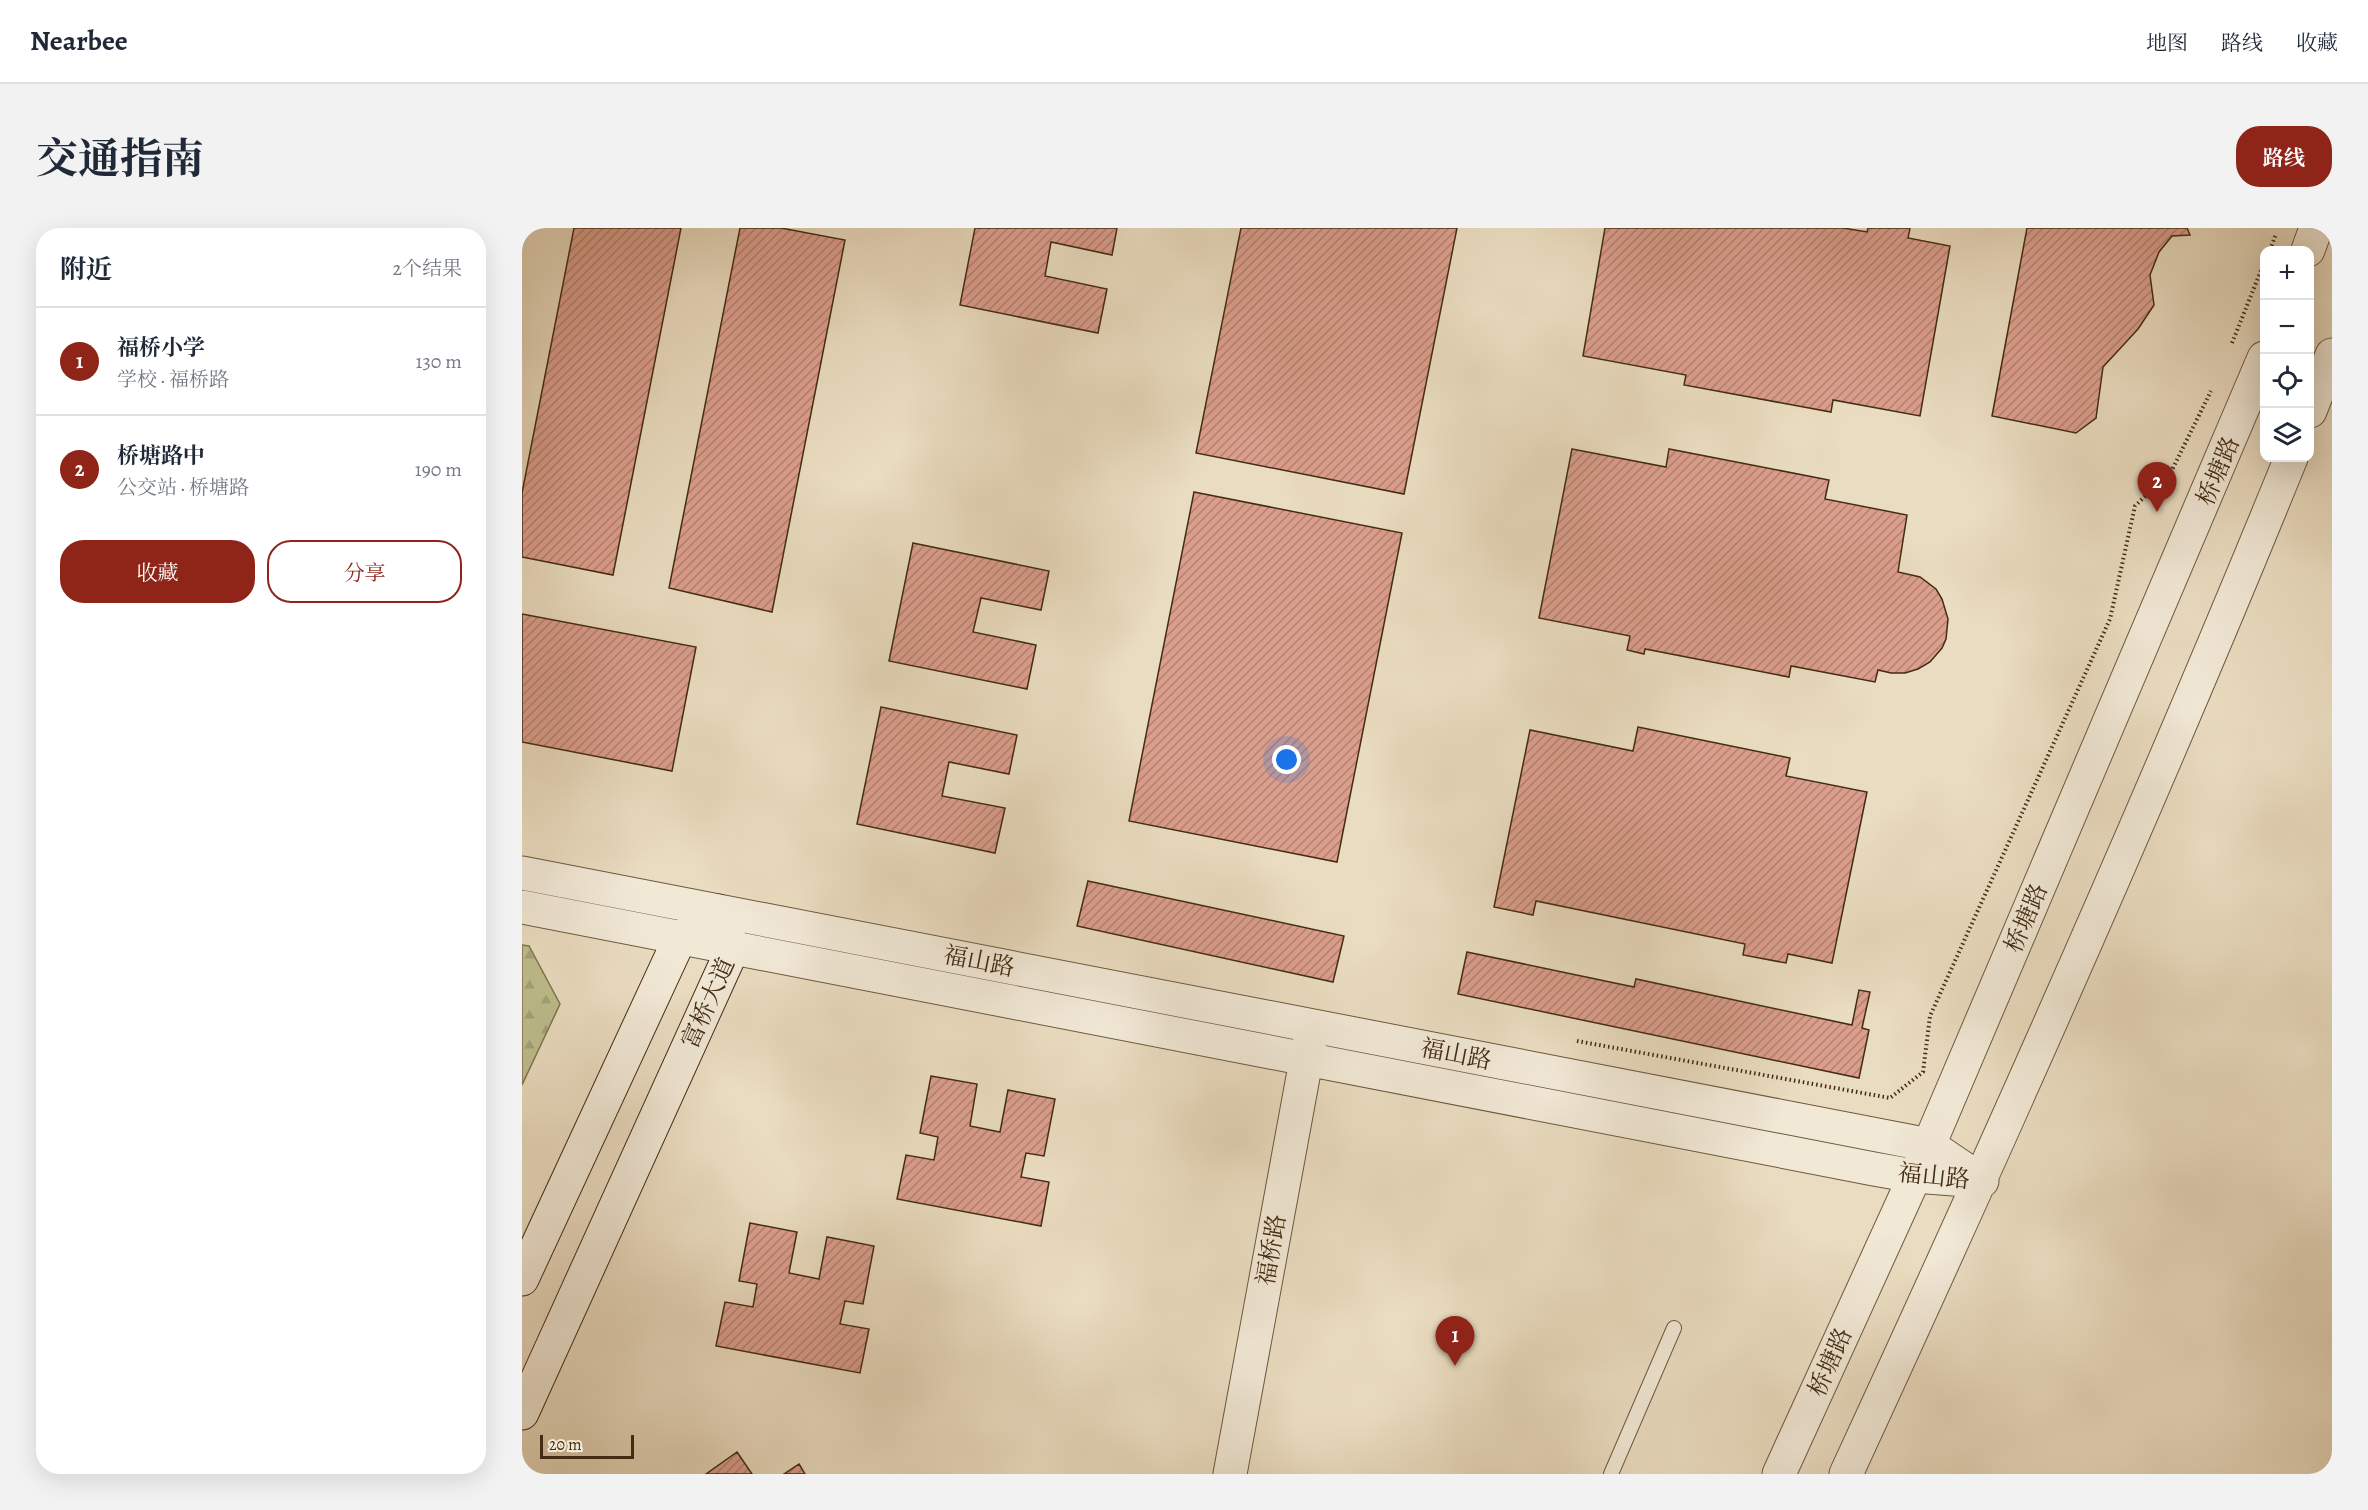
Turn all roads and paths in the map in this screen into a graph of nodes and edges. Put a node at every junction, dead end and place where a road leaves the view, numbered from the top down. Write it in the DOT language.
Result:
graph roads {
  1 [pos="2279,228"];
  2 [pos="2316,228"];
  3 [pos="2272,246"];
  4 [pos="2309,246"];
  5 [pos="2260,275"];
  6 [pos="2231,346"];
  7 [pos="2332,355"];
  8 [pos="2260,370"];
  9 [pos="2214,387"];
  10 [pos="2311,408"];
  11 [pos="2289,462"];
  12 [pos="522,873"];
  13 [pos="522,907"];
  14 [pos="718,911"];
  15 [pos="680,938"];
  16 [pos="733,948"];
  17 [pos="1311,1026"];
  18 [pos="1576,1041"];
  19 [pos="1306,1059"];
  20 [pos="1929,1145"];
  21 [pos="1914,1176"];
  22 [pos="1982,1181"];
  23 [pos="522,1279"];
  24 [pos="1674,1328"];
  25 [pos="522,1413"];
  26 [pos="1230,1474"];
  27 [pos="1611,1474"];
  28 [pos="1779,1474"];
  29 [pos="1846,1474"];
  1 -- 3 [label="path"];
  2 -- 4 [label="street"];
  5 -- 6 [label="path"];
  7 -- 10 [label="street"];
  8 -- 20 [label="street, 桥塘路"];
  9 -- 18 [label="path"];
  11 -- 22 [label="street"];
  12 -- 14 [label="street, 福山路"];
  13 -- 15 [label="street, 福山路"];
  14 -- 15 [label="street, 富桥大道"];
  14 -- 16 [label="street, 富桥大道"];
  14 -- 17 [label="street, 福山路"];
  15 -- 16 [label="street, 福山路"];
  15 -- 23 [label="street, 富桥大道"];
  16 -- 19 [label="street, 福山路"];
  16 -- 25 [label="street, 富桥大道"];
  17 -- 19 [label="street, 福桥路"];
  17 -- 20 [label="street, 福山路"];
  19 -- 21 [label="street, 福山路"];
  19 -- 26 [label="street, 福桥路"];
  20 -- 21 [label="street, 桥塘路"];
  20 -- 22 [label="street, 福山路"];
  21 -- 22 [label="street, 福山路"];
  21 -- 28 [label="street, 桥塘路"];
  22 -- 29 [label="street"];
  24 -- 27 [label="lane"];
}
